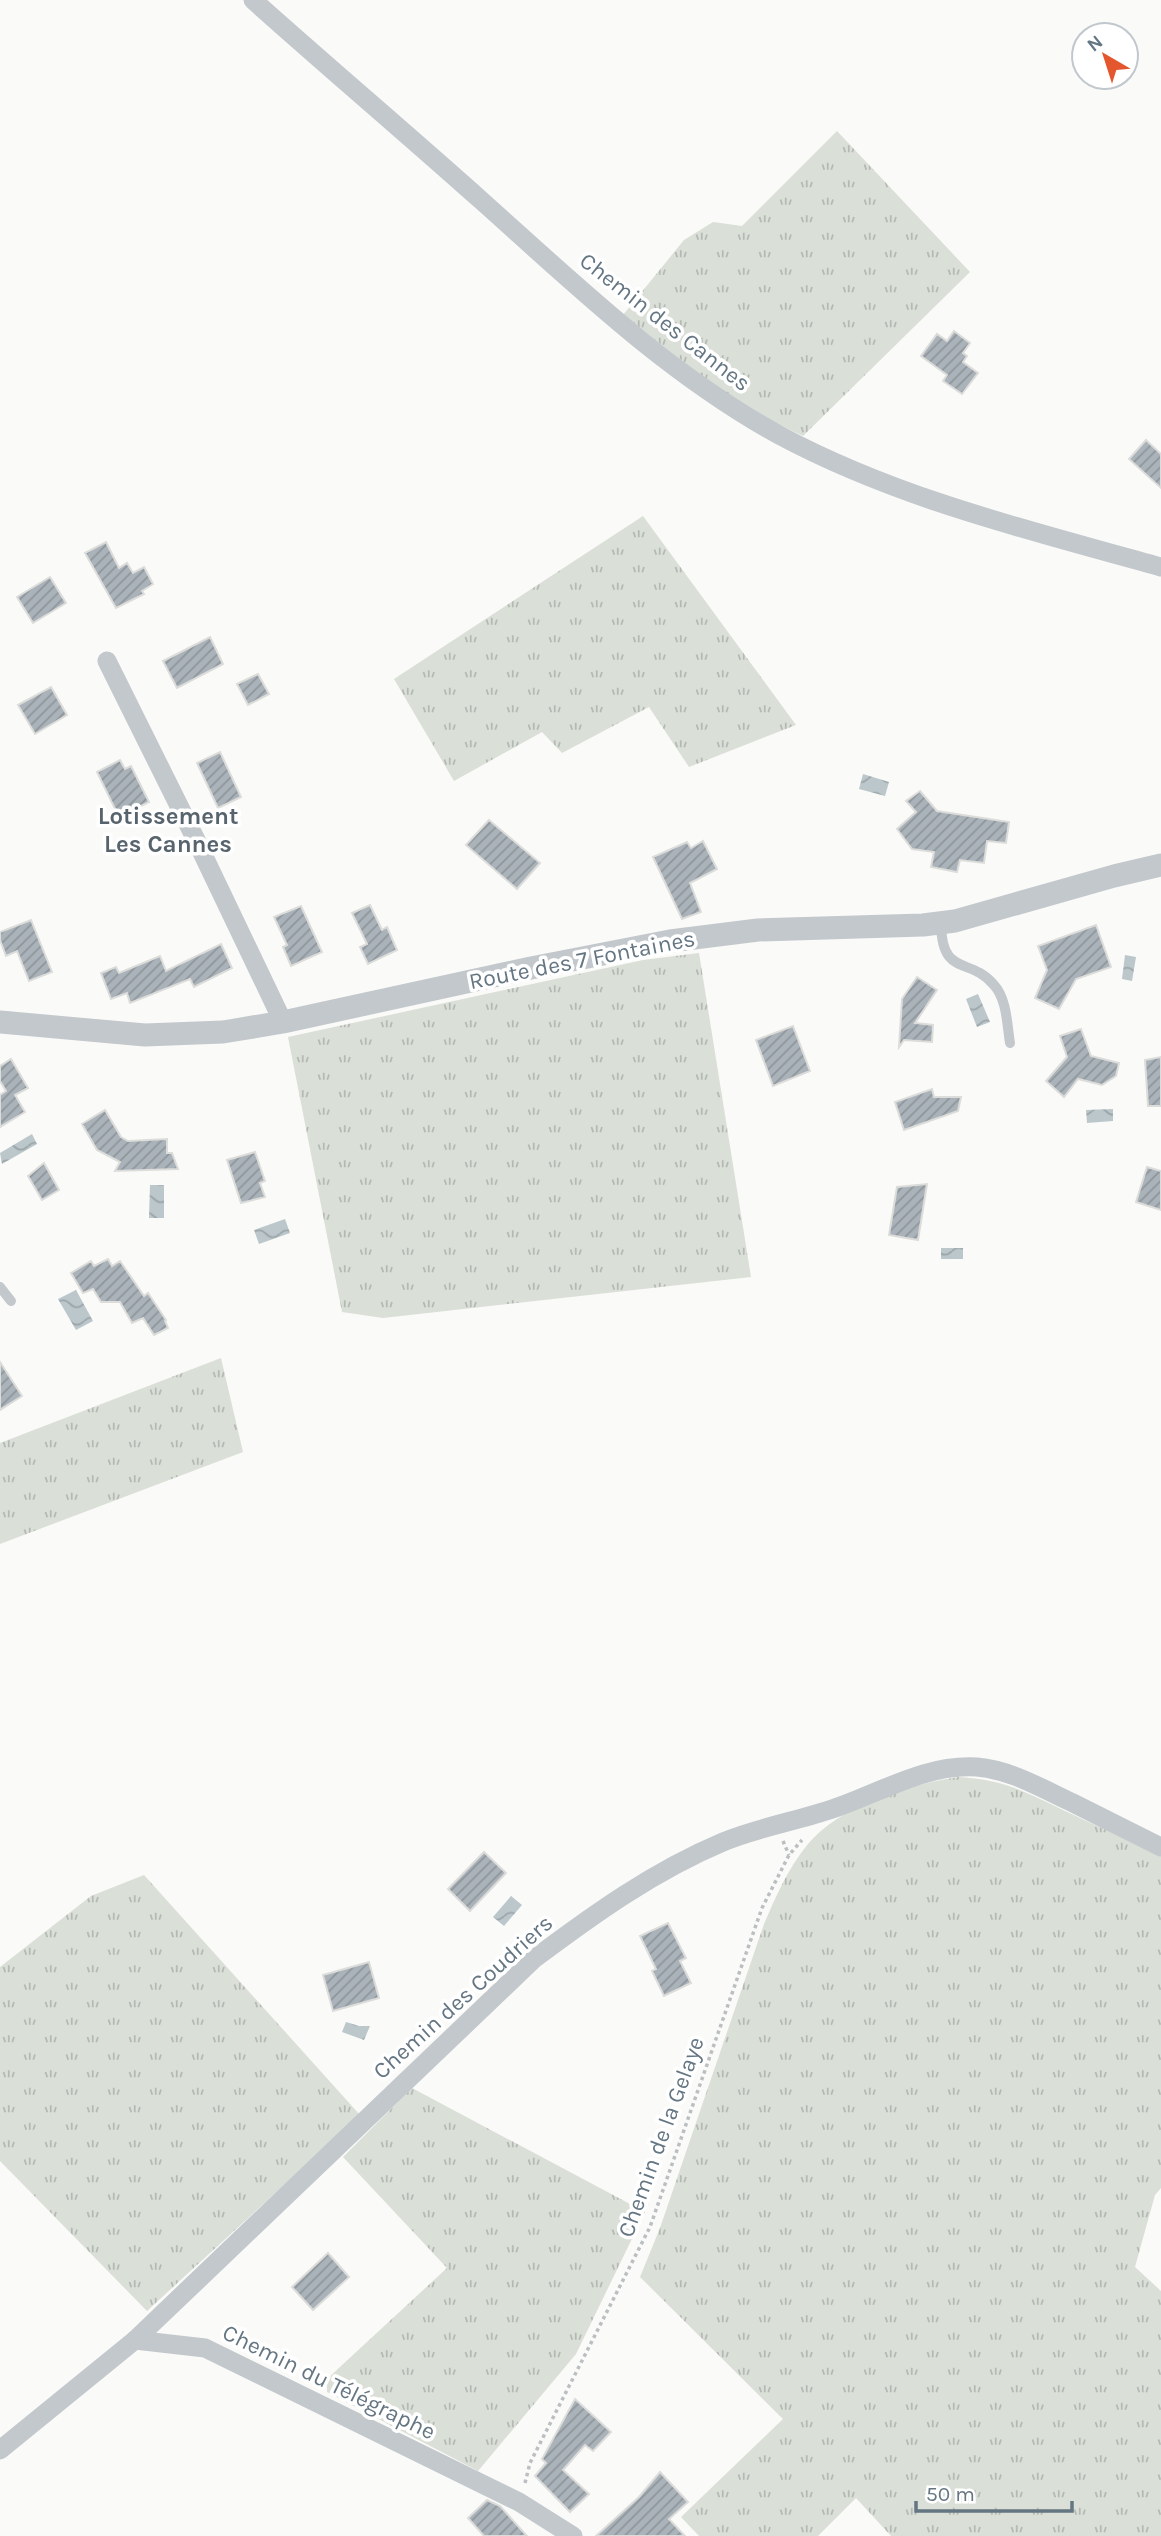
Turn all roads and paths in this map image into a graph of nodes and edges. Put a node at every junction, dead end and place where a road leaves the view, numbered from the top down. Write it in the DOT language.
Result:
graph roads {
  1 [pos="253,0"];
  2 [pos="1161,567"];
  3 [pos="107,661"];
  4 [pos="1161,865"];
  5 [pos="941,923"];
  6 [pos="0,1022"];
  7 [pos="283,1022"];
  8 [pos="1010,1043"];
  9 [pos="0,1287"];
  10 [pos="11,1301"];
  11 [pos="1161,1847"];
  12 [pos="789,1855"];
  13 [pos="135,2340"];
  14 [pos="0,2450"];
  15 [pos="519,2502"];
  16 [pos="573,2536"];
  1 -- 2 [label="street, Chemin des Cannes"];
  3 -- 7 [label="street"];
  4 -- 5 [label="street, Route des 7 Fontaines"];
  5 -- 7 [label="street, Route des 7 Fontaines"];
  5 -- 8 [label="lane"];
  6 -- 7 [label="street, Route des 7 Fontaines"];
  9 -- 10 [label="lane"];
  11 -- 13 [label="street, Chemin des Coudriers"];
  12 -- 15 [label="path, Chemin de la Gelaye"];
  13 -- 14 [label="street"];
  13 -- 15 [label="street, Chemin du Télégraphe"];
  15 -- 16 [label="street, Chemin du Télégraphe"];
}
